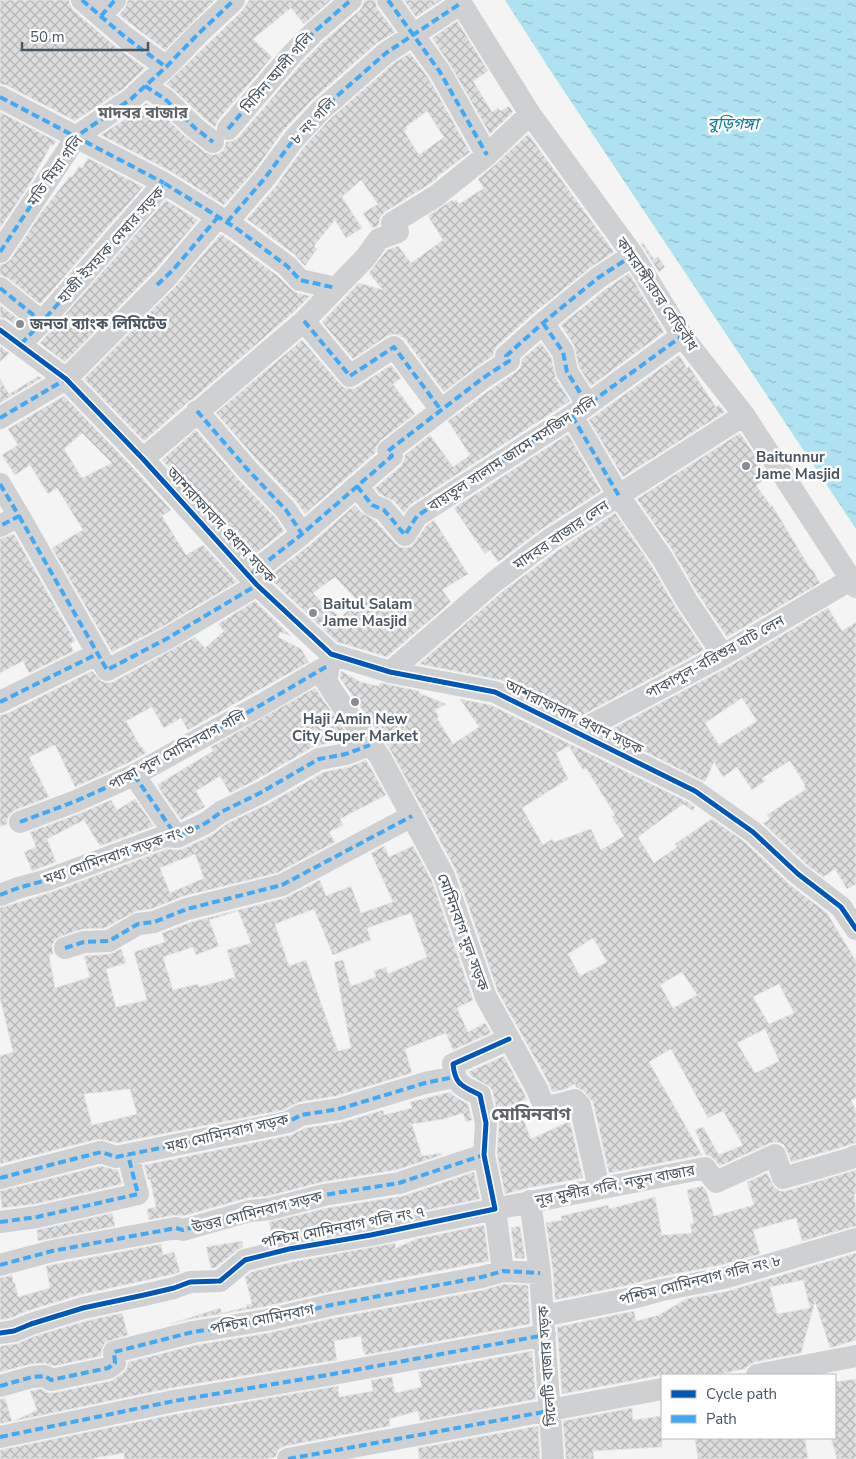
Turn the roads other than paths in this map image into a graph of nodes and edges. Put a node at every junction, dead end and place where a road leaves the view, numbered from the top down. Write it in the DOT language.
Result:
graph roads {
  1 [pos="82,0"];
  2 [pos="234,0"];
  3 [pos="351,0"];
  4 [pos="388,0"];
  5 [pos="460,2"];
  6 [pos="108,8"];
  7 [pos="414,35"];
  8 [pos="166,67"];
  9 [pos="145,86"];
  10 [pos="0,96"];
  11 [pos="530,114"];
  12 [pos="77,136"];
  13 [pos="487,155"];
  14 [pos="164,183"];
  15 [pos="222,220"];
  16 [pos="0,252"];
  17 [pos="633,255"];
  18 [pos="0,288"];
  19 [pos="336,288"];
  20 [pos="304,321"];
  21 [pos="42,322"];
  22 [pos="543,323"];
  23 [pos="0,330"];
  24 [pos="682,336"];
  25 [pos="21,344"];
  26 [pos="66,379"];
  27 [pos="441,410"];
  28 [pos="197,411"];
  29 [pos="580,411"];
  30 [pos="744,415"];
  31 [pos="0,418"];
  32 [pos="143,459"];
  33 [pos="0,484"];
  34 [pos="357,486"];
  35 [pos="619,496"];
  36 [pos="9,521"];
  37 [pos="302,534"];
  38 [pos="253,580"];
  39 [pos="853,584"];
  40 [pos="98,654"];
  41 [pos="723,655"];
  42 [pos="330,660"];
  43 [pos="390,672"];
  44 [pos="0,702"];
  45 [pos="578,732"];
  46 [pos="370,745"];
  47 [pos="134,775"];
  48 [pos="412,816"];
  49 [pos="20,822"];
  50 [pos="177,837"];
  51 [pos="0,895"];
  52 [pos="849,903"];
  53 [pos="856,928"];
  54 [pos="65,948"];
  55 [pos="509,1039"];
  56 [pos="454,1077"];
  57 [pos="128,1155"];
  58 [pos="484,1155"];
  59 [pos="856,1156"];
  60 [pos="0,1178"];
  61 [pos="599,1188"];
  62 [pos="530,1201"];
  63 [pos="495,1209"];
  64 [pos="0,1222"];
  65 [pos="856,1239"];
  66 [pos="0,1264"];
  67 [pos="503,1271"];
  68 [pos="540,1273"];
  69 [pos="544,1326"];
  70 [pos="0,1333"];
  71 [pos="856,1356"];
  72 [pos="762,1374"];
  73 [pos="0,1386"];
  74 [pos="661,1390"];
  75 [pos="549,1411"];
  76 [pos="0,1437"];
  77 [pos="288,1459"];
  78 [pos="553,1459"];
  1 -- 6 [label="street"];
  2 -- 8 [label="street, মতি মিয়া গলি"];
  3 -- 9 [label="street, মিসিন আলী গলি"];
  4 -- 7 [label="street"];
  5 -- 7 [label="street, ৮ নং গলি"];
  5 -- 11 [label="street, কামরাঙ্গীরচর বেড়িবাঁধ"];
  6 -- 8 [label="street"];
  7 -- 13 [label="street"];
  7 -- 15 [label="street, ৮ নং গলি"];
  8 -- 9 [label="street, মতি মিয়া গলি"];
  9 -- 12 [label="street, মতি মিয়া গলি"];
  10 -- 12 [label="street"];
  11 -- 13 [label="street"];
  11 -- 17 [label="street, কামরাঙ্গীরচর বেড়িবাঁধ"];
  12 -- 14 [label="street"];
  12 -- 16 [label="street, মতি মিয়া গলি"];
  13 -- 19 [label="street"];
  14 -- 15 [label="street, হাজী ইসহাক মেম্বার সড়ক"];
  14 -- 21 [label="street, হাজী ইসহাক মেম্বার সড়ক"];
  15 -- 19 [label="street, হাজী ইসহাক মেম্বার সড়ক"];
  15 -- 26 [label="street, ৮ নং গলি"];
  17 -- 22 [label="street"];
  17 -- 24 [label="street, কামরাঙ্গীরচর বেড়িবাঁধ"];
  18 -- 21 [label="street"];
  19 -- 20 [label="street"];
  20 -- 27 [label="street"];
  20 -- 28 [label="street"];
  21 -- 25 [label="street, হাজী ইসহাক মেম্বার সড়ক"];
  22 -- 27 [label="street"];
  22 -- 29 [label="street"];
  23 -- 25 [label="street, আশরাফাবাদ প্রধান সড়ক"];
  24 -- 29 [label="street, বায়তুল সালাম জামে মসজিদ গলি"];
  24 -- 30 [label="street, কামরাঙ্গীরচর বেড়িবাঁধ"];
  25 -- 26 [label="street, আশরাফাবাদ প্রধান সড়ক"];
  26 -- 31 [label="street, ৮ নং গলি"];
  26 -- 32 [label="street, আশরাফাবাদ প্রধান সড়ক"];
  27 -- 34 [label="street"];
  28 -- 32 [label="street"];
  28 -- 37 [label="street"];
  29 -- 34 [label="street, বায়তুল সালাম জামে মসজিদ গলি"];
  29 -- 35 [label="street"];
  30 -- 35 [label="street, মাদবর বাজার লেন"];
  30 -- 39 [label="street, কামরাঙ্গীরচর বেড়িবাঁধ"];
  32 -- 38 [label="street, আশরাফাবাদ প্রধান সড়ক"];
  33 -- 36 [label="street"];
  34 -- 37 [label="street"];
  35 -- 41 [label="street"];
  35 -- 43 [label="street, মাদবর বাজার লেন"];
  36 -- 40 [label="street"];
  37 -- 38 [label="street"];
  38 -- 40 [label="street"];
  38 -- 42 [label="street, আশরাফাবাদ প্রধান সড়ক"];
  39 -- 41 [label="street, পাকাপুল-বরিশুর ঘাট লেন"];
  40 -- 44 [label="street"];
  41 -- 45 [label="street, পাকাপুল-বরিশুর ঘাট লেন"];
  42 -- 43 [label="street, আশরাফাবাদ প্রধান সড়ক"];
  42 -- 46 [label="street, মোমিনবাগ মূল সড়ক"];
  42 -- 47 [label="street, পাকা পুল মোমিনবাগ গলি"];
  43 -- 45 [label="street, আশরাফাবাদ প্রধান সড়ক"];
  45 -- 52 [label="street, আশরাফাবাদ প্রধান সড়ক"];
  46 -- 48 [label="street, মোমিনবাগ মূল সড়ক"];
  46 -- 50 [label="street, মধ্য মোমিনবাগ সড়ক নং ৩"];
  47 -- 49 [label="street, পাকা পুল মোমিনবাগ গলি"];
  47 -- 50 [label="street"];
  48 -- 54 [label="street"];
  48 -- 55 [label="street, মোমিনবাগ মূল সড়ক"];
  50 -- 51 [label="street, মধ্য মোমিনবাগ সড়ক নং ৩"];
  52 -- 53 [label="street, আশরাফাবাদ প্রধান সড়ক"];
  55 -- 56 [label="street"];
  55 -- 61 [label="street, মোমিনবাগ মূল সড়ক"];
  56 -- 57 [label="street, মধ্য মোমিনবাগ সড়ক"];
  56 -- 58 [label="street"];
  57 -- 60 [label="street, মধ্য মোমিনবাগ সড়ক"];
  57 -- 64 [label="street"];
  58 -- 63 [label="street"];
  58 -- 66 [label="street, উত্তর মোমিনবাগ সড়ক"];
  59 -- 61 [label="street, নূর মুন্সীর গলি, নতুন বাজার"];
  61 -- 62 [label="street, নূর মুন্সীর গলি, নতুন বাজার"];
  62 -- 63 [label="street, নূর মুন্সীর গলি, নতুন বাজার"];
  62 -- 68 [label="street"];
  63 -- 67 [label="street"];
  63 -- 70 [label="street, পশ্চিম মোমিনবাগ গলি নং ৭"];
  65 -- 69 [label="street, পশ্চিম মোমিনবাগ গলি নং ৮"];
  67 -- 68 [label="street, পশ্চিম মোমিনবাগ"];
  67 -- 73 [label="street, পশ্চিম মোমিনবাগ"];
  68 -- 69 [label="street, সিলেটি বাজার সড়ক"];
  69 -- 75 [label="street, সিলেটি বাজার সড়ক"];
  69 -- 76 [label="street, পশ্চিম মোমিনবাগ গলি নং ৮"];
  71 -- 72 [label="street"];
  74 -- 75 [label="street"];
  75 -- 77 [label="street"];
  75 -- 78 [label="street, সিলেটি বাজার সড়ক"];
}
